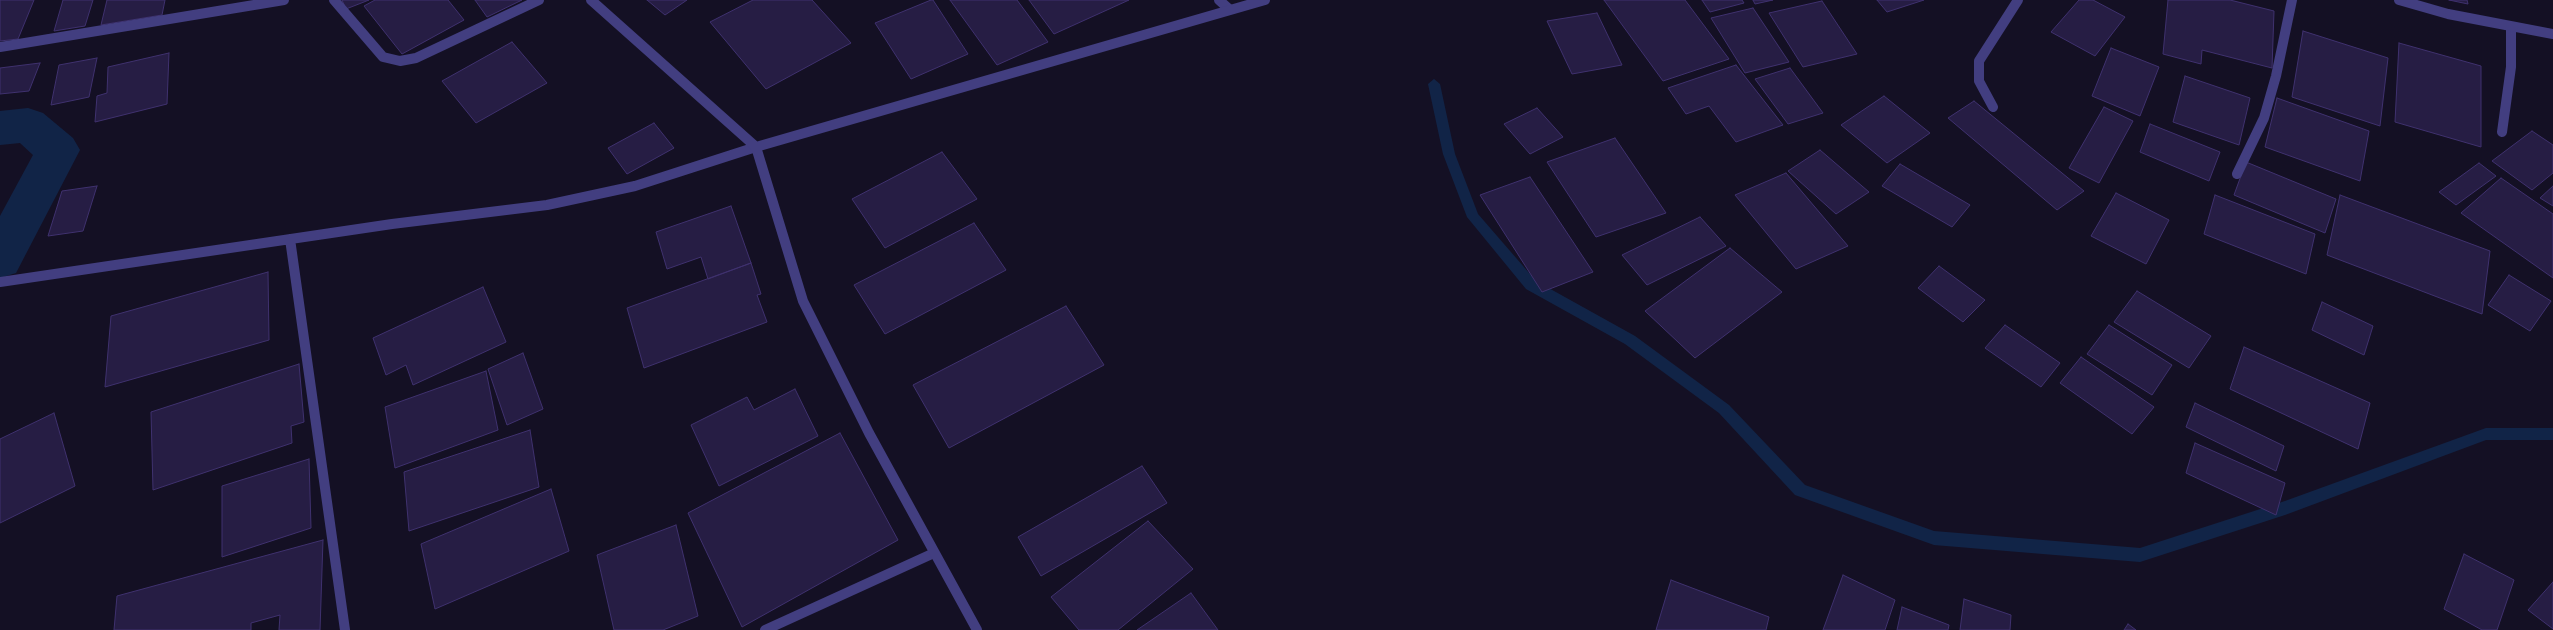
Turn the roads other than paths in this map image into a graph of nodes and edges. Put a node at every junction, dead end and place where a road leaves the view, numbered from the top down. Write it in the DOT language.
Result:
graph roads {
  1 [pos="284,0"];
  2 [pos="334,0"];
  3 [pos="539,0"];
  4 [pos="591,0"];
  5 [pos="1219,0"];
  6 [pos="1265,0"];
  7 [pos="2018,0"];
  8 [pos="2292,0"];
  9 [pos="2400,0"];
  10 [pos="1229,9"];
  11 [pos="2510,28"];
  12 [pos="2553,34"];
  13 [pos="0,47"];
  14 [pos="1993,107"];
  15 [pos="2502,132"];
  16 [pos="756,147"];
  17 [pos="2237,174"];
  18 [pos="290,239"];
  19 [pos="4,282"];
  20 [pos="934,553"];
  21 [pos="345,630"];
  22 [pos="765,630"];
  23 [pos="977,630"];
  1 -- 13 [label="street"];
  2 -- 3 [label="street"];
  4 -- 16 [label="street"];
  5 -- 10 [label="street"];
  6 -- 10 [label="street"];
  7 -- 14 [label="street"];
  8 -- 17 [label="street"];
  9 -- 11 [label="street"];
  10 -- 16 [label="street"];
  11 -- 12 [label="street"];
  11 -- 15 [label="street"];
  16 -- 18 [label="street"];
  16 -- 20 [label="street"];
  18 -- 19 [label="street"];
  18 -- 21 [label="street"];
  20 -- 22 [label="street"];
  20 -- 23 [label="street"];
}
